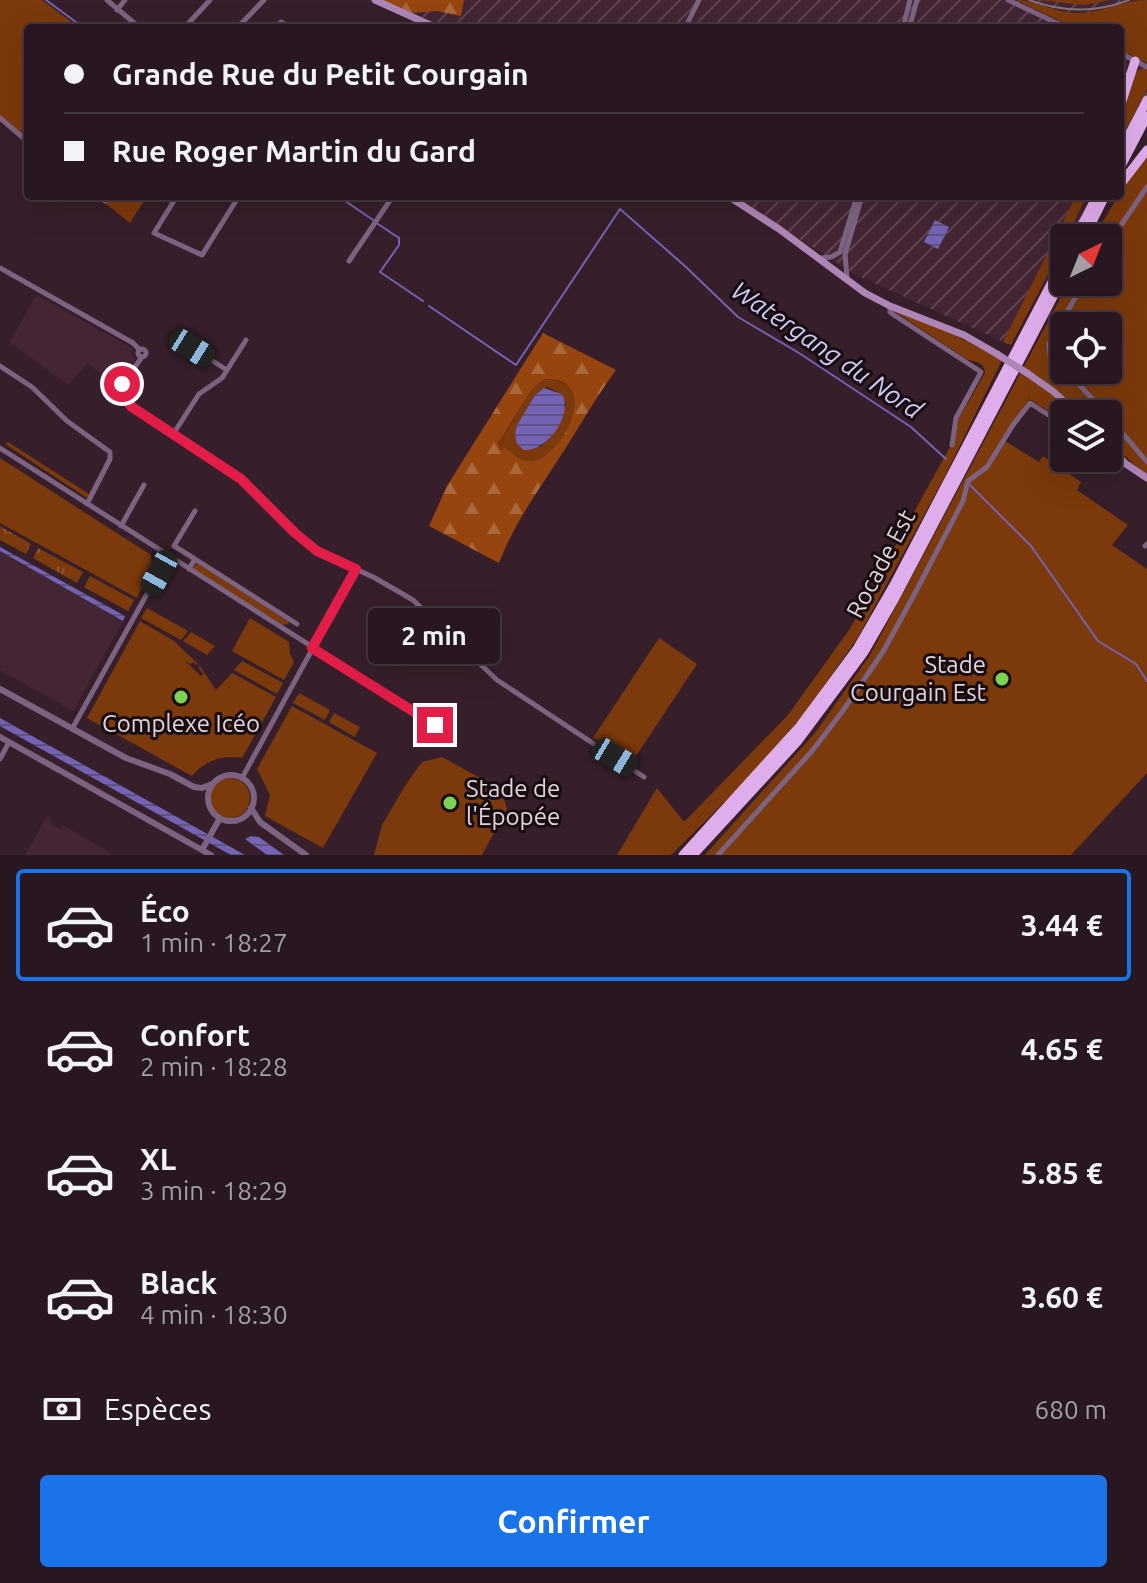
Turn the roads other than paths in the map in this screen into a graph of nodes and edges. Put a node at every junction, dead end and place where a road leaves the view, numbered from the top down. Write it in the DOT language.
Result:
graph roads {
  1 [pos="107,0"];
  2 [pos="125,0"];
  3 [pos="210,0"];
  4 [pos="264,0"];
  5 [pos="375,0"];
  6 [pos="699,0"];
  7 [pos="910,0"];
  8 [pos="917,0"];
  9 [pos="1008,0"];
  10 [pos="117,10"];
  11 [pos="135,24"];
  12 [pos="188,24"];
  13 [pos="241,24"];
  14 [pos="428,24"];
  15 [pos="687,24"];
  16 [pos="904,24"];
  17 [pos="910,24"];
  18 [pos="1059,24"];
  19 [pos="1124,55"];
  20 [pos="1135,61"];
  21 [pos="1147,67"];
  22 [pos="1124,95"];
  23 [pos="1147,100"];
  24 [pos="1147,116"];
  25 [pos="0,118"];
  26 [pos="24,139"];
  27 [pos="1124,144"];
  28 [pos="1147,150"];
  29 [pos="1124,160"];
  30 [pos="1124,180"];
  31 [pos="1147,187"];
  32 [pos="175,200"];
  33 [pos="236,200"];
  34 [pos="390,200"];
  35 [pos="734,200"];
  36 [pos="858,200"];
  37 [pos="1089,200"];
  38 [pos="1095,200"];
  39 [pos="1103,200"];
  40 [pos="1109,200"];
  41 [pos="1093,220"];
  42 [pos="1080,224"];
  43 [pos="1082,224"];
  44 [pos="1091,224"];
  45 [pos="1122,224"];
  46 [pos="842,253"];
  47 [pos="814,256"];
  48 [pos="349,261"];
  49 [pos="826,266"];
  50 [pos="836,267"];
  51 [pos="0,268"];
  52 [pos="839,276"];
  53 [pos="852,285"];
  54 [pos="1050,285"];
  55 [pos="1054,296"];
  56 [pos="890,306"];
  57 [pos="246,340"];
  58 [pos="192,348"];
  59 [pos="0,366"];
  60 [pos="227,370"];
  61 [pos="1079,384"];
  62 [pos="1063,400"];
  63 [pos="1093,400"];
  64 [pos="1050,416"];
  65 [pos="1122,433"];
  66 [pos="172,436"];
  67 [pos="952,445"];
  68 [pos="0,448"];
  69 [pos="1122,459"];
  70 [pos="1147,462"];
  71 [pos="1147,478"];
  72 [pos="144,485"];
  73 [pos="87,504"];
  74 [pos="195,511"];
  75 [pos="121,526"];
  76 [pos="168,556"];
  77 [pos="195,559"];
  78 [pos="189,569"];
  79 [pos="356,569"];
  80 [pos="287,631"];
  81 [pos="312,648"];
  82 [pos="0,689"];
  83 [pos="435,725"];
  84 [pos="72,729"];
  85 [pos="0,737"];
  86 [pos="9,742"];
  87 [pos="0,759"];
  88 [pos="644,777"];
  89 [pos="242,778"];
  90 [pos="212,784"];
  91 [pos="731,804"];
  92 [pos="251,808"];
  93 [pos="220,818"];
  94 [pos="202,849"];
  95 [pos="697,853"];
  96 [pos="211,855"];
  97 [pos="306,855"];
  98 [pos="677,855"];
  99 [pos="683,855"];
  100 [pos="718,855"];
  1 -- 10 [label="street"];
  2 -- 10 [label="street"];
  3 -- 12 [label="street"];
  4 -- 13 [label="street"];
  5 -- 14 [label="main road"];
  6 -- 15 [label="street"];
  7 -- 16 [label="street"];
  8 -- 17 [label="street"];
  9 -- 18 [label="street"];
  10 -- 11 [label="street"];
  19 -- 20 [label="street"];
  20 -- 21 [label="street"];
  20 -- 22 [label="highway"];
  23 -- 27 [label="highway"];
  24 -- 29 [label="highway"];
  25 -- 26 [label="street"];
  28 -- 30 [label="highway"];
  31 -- 45 [label="street"];
  32 -- 33 [label="street"];
  34 -- 48 [label="street"];
  35 -- 47 [label="main road"];
  36 -- 46 [label="street"];
  37 -- 42 [label="highway"];
  38 -- 43 [label="highway"];
  39 -- 41 [label="highway"];
  40 -- 41 [label="highway"];
  41 -- 44 [label="highway"];
  46 -- 47 [label="street"];
  46 -- 50 [label="street"];
  46 -- 53 [label="street"];
  47 -- 49 [label="main road"];
  49 -- 50 [label="street"];
  49 -- 52 [label="main road"];
  50 -- 52 [label="street"];
  51 -- 66 [label="street"];
  52 -- 53 [label="main road"];
  53 -- 56 [label="main road"];
  54 -- 91 [label="highway, Rocade Est"];
  55 -- 95 [label="highway, Rocade Est"];
  56 -- 62 [label="main road, bridge"];
  56 -- 67 [label="street"];
  57 -- 60 [label="street"];
  58 -- 60 [label="street"];
  59 -- 73 [label="street"];
  60 -- 66 [label="street"];
  61 -- 63 [label="street"];
  64 -- 100 [label="street"];
  65 -- 70 [label="street"];
  66 -- 79 [label="street"];
  68 -- 73 [label="street"];
  69 -- 71 [label="main road"];
  72 -- 75 [label="street"];
  73 -- 75 [label="street"];
  74 -- 77 [label="street"];
  75 -- 76 [label="street"];
  76 -- 78 [label="street"];
  76 -- 84 [label="street"];
  77 -- 78 [label="street"];
  77 -- 80 [label="street"];
  78 -- 80 [label="street"];
  79 -- 81 [label="street"];
  79 -- 88 [label="street"];
  80 -- 81 [label="street"];
  81 -- 83 [label="street"];
  81 -- 89 [label="street"];
  82 -- 84 [label="street"];
  84 -- 90 [label="street"];
  85 -- 86 [label="street"];
  86 -- 87 [label="street"];
  86 -- 94 [label="street"];
  89 -- 90 [label="street"];
  89 -- 92 [label="street"];
  90 -- 93 [label="street"];
  91 -- 98 [label="highway"];
  91 -- 99 [label="highway, Rocade Est"];
  92 -- 93 [label="street"];
  92 -- 97 [label="street"];
  93 -- 94 [label="street"];
  94 -- 96 [label="street"];
}
